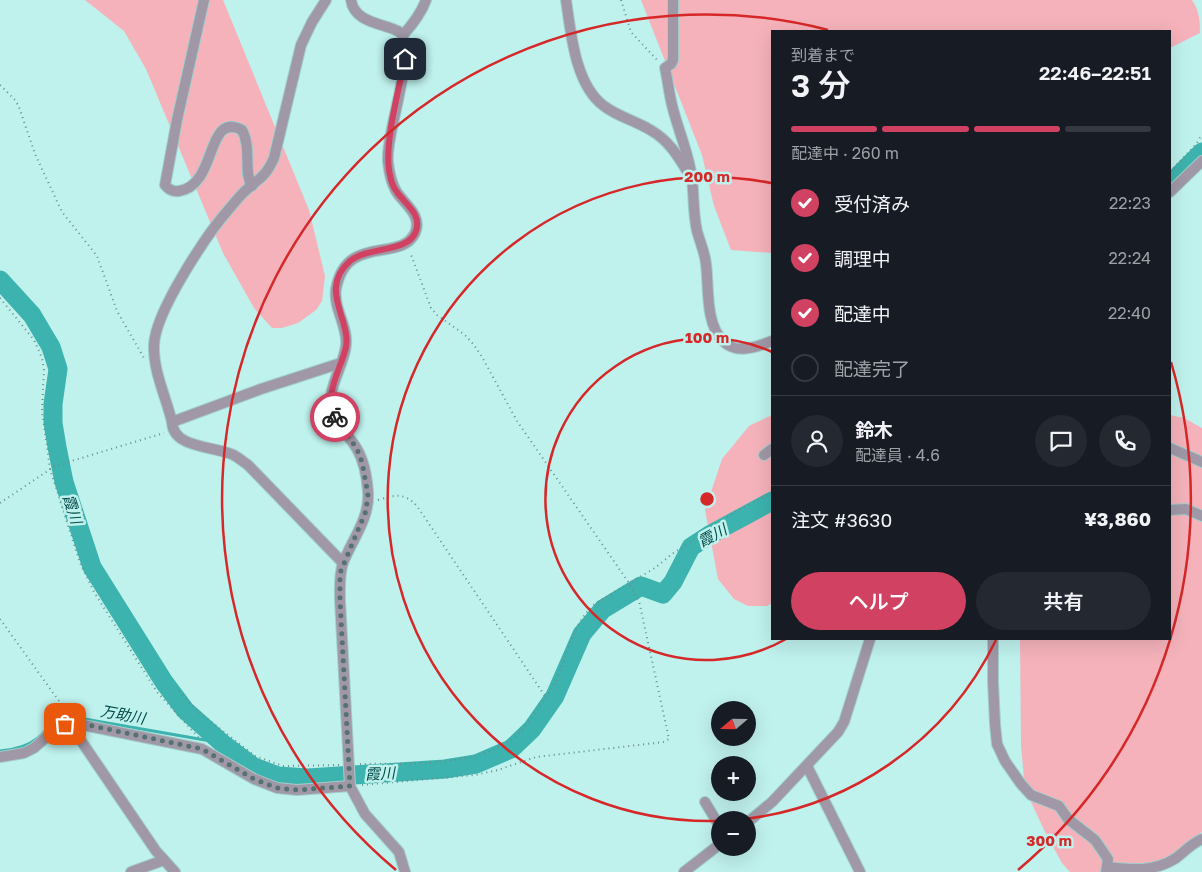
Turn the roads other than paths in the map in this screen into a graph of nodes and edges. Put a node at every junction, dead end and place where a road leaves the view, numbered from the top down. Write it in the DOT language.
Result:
graph roads {
  1 [pos="204,0"];
  2 [pos="326,0"];
  3 [pos="351,0"];
  4 [pos="426,0"];
  5 [pos="566,0"];
  6 [pos="673,0"];
  7 [pos="403,35"];
  8 [pos="1202,162"];
  9 [pos="692,178"];
  10 [pos="252,186"];
  11 [pos="1171,191"];
  12 [pos="771,342"];
  13 [pos="341,363"];
  14 [pos="172,426"];
  15 [pos="1171,448"];
  16 [pos="1202,462"];
  17 [pos="1171,510"];
  18 [pos="1202,516"];
  19 [pos="343,563"];
  20 [pos="870,640"];
  21 [pos="993,640"];
  22 [pos="68,719"];
  23 [pos="0,757"];
  24 [pos="807,766"];
  25 [pos="350,784"];
  26 [pos="705,802"];
  27 [pos="711,812"];
  28 [pos="756,815"];
  29 [pos="1202,840"];
  30 [pos="711,851"];
  31 [pos="164,860"];
  32 [pos="1107,870"];
  33 [pos="131,872"];
  34 [pos="174,872"];
  35 [pos="405,872"];
  36 [pos="684,872"];
  37 [pos="860,872"];
  1 -- 10 [label="street"];
  2 -- 10 [label="street"];
  3 -- 7 [label="street"];
  4 -- 7 [label="street"];
  5 -- 9 [label="street"];
  6 -- 9 [label="street"];
  7 -- 13 [label="street"];
  8 -- 11 [label="street"];
  9 -- 12 [label="street"];
  10 -- 14 [label="street"];
  13 -- 14 [label="street"];
  13 -- 19 [label="street"];
  14 -- 19 [label="street"];
  15 -- 16 [label="street"];
  17 -- 18 [label="street"];
  19 -- 25 [label="street"];
  20 -- 24 [label="street"];
  21 -- 32 [label="street"];
  22 -- 23 [label="street"];
  22 -- 25 [label="street"];
  22 -- 31 [label="street"];
  24 -- 28 [label="street"];
  24 -- 37 [label="street"];
  25 -- 35 [label="street"];
  26 -- 27 [label="street"];
  29 -- 32 [label="street"];
  30 -- 36 [label="street"];
  31 -- 33 [label="street"];
  31 -- 34 [label="street"];
}
